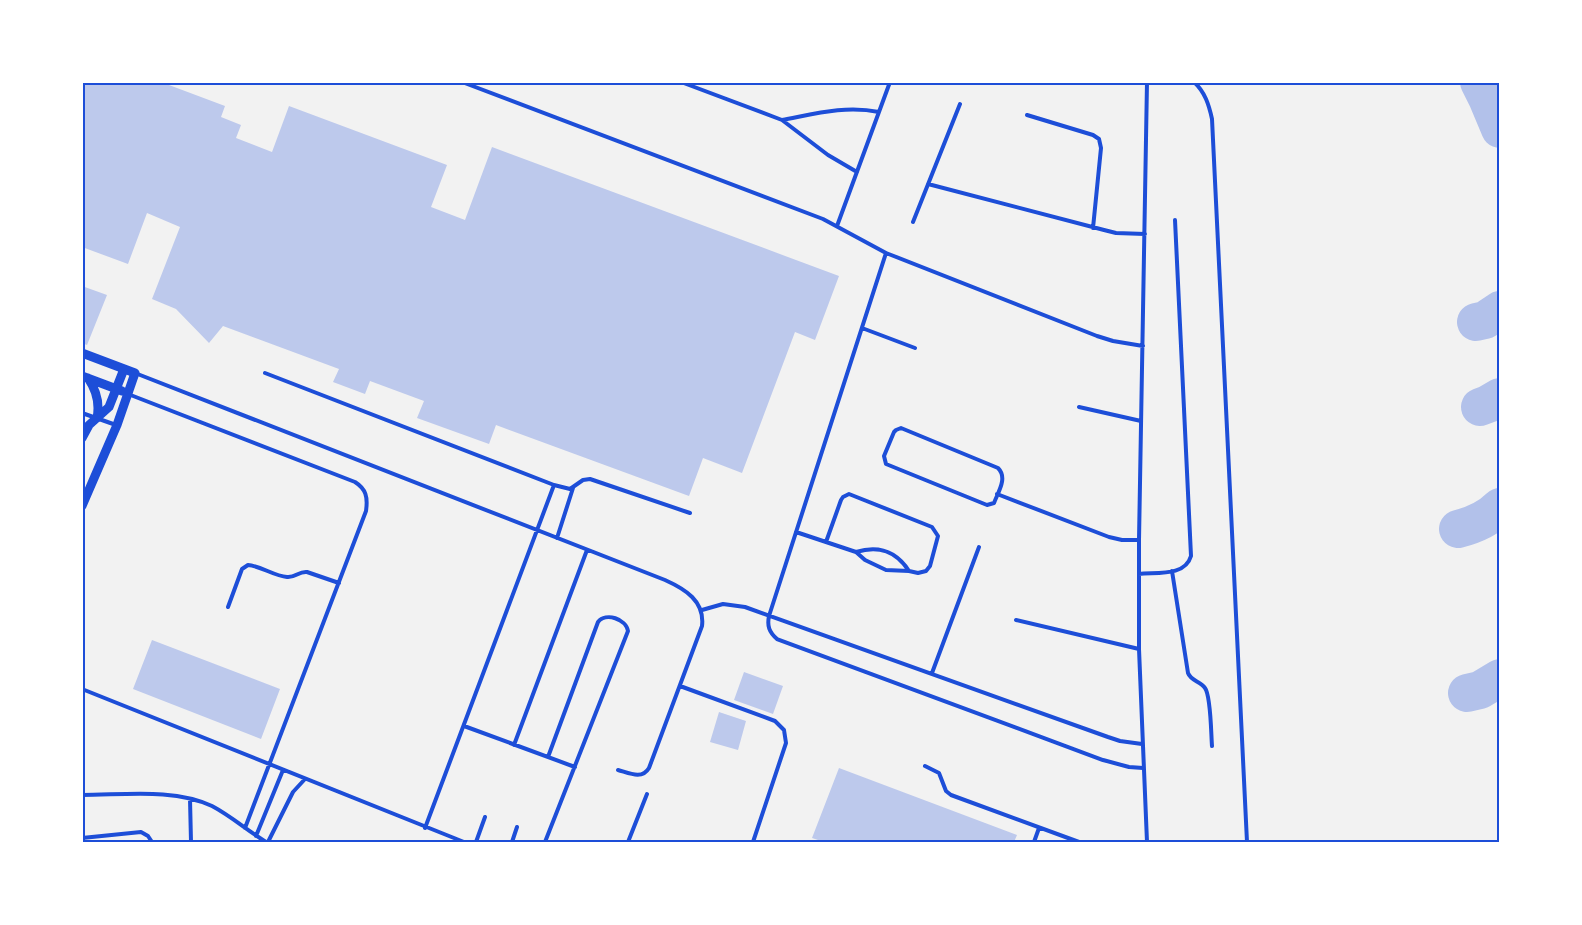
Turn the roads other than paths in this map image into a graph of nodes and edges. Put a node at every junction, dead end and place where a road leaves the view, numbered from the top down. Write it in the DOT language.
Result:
graph roads {
  1 [pos="227,82"];
  2 [pos="237,82"];
  3 [pos="462,82"];
  4 [pos="681,82"];
  5 [pos="890,82"];
  6 [pos="1147,82"];
  7 [pos="1194,82"];
  8 [pos="960,104"];
  9 [pos="879,112"];
  10 [pos="1027,115"];
  11 [pos="782,120"];
  12 [pos="857,172"];
  13 [pos="928,184"];
  14 [pos="1175,220"];
  15 [pos="913,222"];
  16 [pos="837,226"];
  17 [pos="1093,228"];
  18 [pos="1145,234"];
  19 [pos="886,254"];
  20 [pos="862,328"];
  21 [pos="1143,346"];
  22 [pos="914,348"];
  23 [pos="82,353"];
  24 [pos="124,369"];
  25 [pos="135,373"];
  26 [pos="265,373"];
  27 [pos="85,377"];
  28 [pos="118,389"];
  29 [pos="128,394"];
  30 [pos="1078,407"];
  31 [pos="82,413"];
  32 [pos="97,418"];
  33 [pos="1141,421"];
  34 [pos="117,425"];
  35 [pos="82,438"];
  36 [pos="554,485"];
  37 [pos="573,488"];
  38 [pos="997,494"];
  39 [pos="82,506"];
  40 [pos="690,513"];
  41 [pos="538,530"];
  42 [pos="796,532"];
  43 [pos="557,538"];
  44 [pos="1139,540"];
  45 [pos="826,542"];
  46 [pos="979,547"];
  47 [pos="587,550"];
  48 [pos="856,552"];
  49 [pos="909,571"];
  50 [pos="1172,571"];
  51 [pos="1139,574"];
  52 [pos="339,583"];
  53 [pos="228,607"];
  54 [pos="702,610"];
  55 [pos="769,616"];
  56 [pos="1016,620"];
  57 [pos="1139,649"];
  58 [pos="932,673"];
  59 [pos="680,686"];
  60 [pos="83,689"];
  61 [pos="464,726"];
  62 [pos="514,744"];
  63 [pos="1142,744"];
  64 [pos="1212,746"];
  65 [pos="548,757"];
  66 [pos="270,765"];
  67 [pos="925,766"];
  68 [pos="575,767"];
  69 [pos="1144,768"];
  70 [pos="283,770"];
  71 [pos="618,770"];
  72 [pos="305,779"];
  73 [pos="646,794"];
  74 [pos="82,795"];
  75 [pos="190,798"];
  76 [pos="485,817"];
  77 [pos="517,827"];
  78 [pos="245,828"];
  79 [pos="426,828"];
  80 [pos="1039,828"];
  81 [pos="256,836"];
  82 [pos="82,838"];
  83 [pos="152,842"];
  84 [pos="191,842"];
  85 [pos="267,842"];
  86 [pos="464,842"];
  87 [pos="476,842"];
  88 [pos="512,842"];
  89 [pos="545,842"];
  90 [pos="628,842"];
  91 [pos="753,842"];
  92 [pos="1034,842"];
  93 [pos="1078,842"];
  94 [pos="1147,842"];
  95 [pos="1247,842"];
  1 -- 2 [label="lane"];
  3 -- 16 [label="lane"];
  4 -- 11 [label="lane"];
  5 -- 9 [label="lane"];
  6 -- 18 [label="lane"];
  7 -- 95 [label="lane"];
  8 -- 13 [label="lane"];
  9 -- 11 [label="lane"];
  9 -- 12 [label="lane"];
  10 -- 17 [label="lane"];
  11 -- 12 [label="lane"];
  12 -- 16 [label="lane"];
  13 -- 15 [label="lane"];
  13 -- 17 [label="lane"];
  14 -- 50 [label="lane"];
  16 -- 19 [label="lane"];
  17 -- 18 [label="lane"];
  18 -- 21 [label="lane"];
  19 -- 20 [label="lane"];
  19 -- 21 [label="lane"];
  20 -- 22 [label="lane"];
  20 -- 42 [label="lane"];
  21 -- 33 [label="lane"];
  23 -- 24 [label="street"];
  24 -- 25 [label="street"];
  24 -- 28 [label="street"];
  25 -- 29 [label="street"];
  25 -- 41 [label="lane"];
  26 -- 36 [label="lane"];
  27 -- 28 [label="street"];
  27 -- 32 [label="street"];
  28 -- 29 [label="street"];
  28 -- 32 [label="street"];
  29 -- 34 [label="street"];
  29 -- 52 [label="lane"];
  30 -- 33 [label="lane"];
  31 -- 32 [label="lane"];
  32 -- 34 [label="lane"];
  32 -- 35 [label="street"];
  33 -- 44 [label="lane"];
  34 -- 39 [label="street"];
  36 -- 37 [label="lane"];
  36 -- 41 [label="lane"];
  37 -- 40 [label="lane"];
  37 -- 43 [label="lane"];
  38 -- 38 [label="lane"];
  38 -- 44 [label="lane"];
  41 -- 43 [label="lane"];
  41 -- 61 [label="lane"];
  42 -- 45 [label="lane"];
  42 -- 55 [label="lane"];
  43 -- 47 [label="lane"];
  44 -- 51 [label="lane"];
  45 -- 48 [label="lane"];
  45 -- 49 [label="lane"];
  46 -- 58 [label="lane"];
  47 -- 54 [label="lane"];
  47 -- 62 [label="lane"];
  48 -- 49 [label="lane"];
  48 -- 49 [label="lane"];
  50 -- 51 [label="lane"];
  50 -- 64 [label="lane"];
  51 -- 57 [label="lane"];
  52 -- 53 [label="lane"];
  52 -- 66 [label="lane"];
  54 -- 55 [label="lane"];
  54 -- 59 [label="lane"];
  55 -- 58 [label="lane"];
  55 -- 69 [label="lane"];
  56 -- 57 [label="lane"];
  57 -- 63 [label="lane"];
  58 -- 63 [label="lane"];
  59 -- 71 [label="lane"];
  59 -- 91 [label="lane"];
  60 -- 66 [label="lane"];
  61 -- 62 [label="lane"];
  61 -- 79 [label="lane"];
  62 -- 65 [label="lane"];
  63 -- 69 [label="lane"];
  65 -- 68 [label="lane"];
  65 -- 68 [label="lane"];
  66 -- 70 [label="lane"];
  66 -- 78 [label="lane"];
  67 -- 80 [label="lane"];
  68 -- 89 [label="lane"];
  69 -- 94 [label="lane"];
  70 -- 72 [label="lane"];
  70 -- 81 [label="lane"];
  72 -- 79 [label="lane"];
  72 -- 85 [label="lane"];
  73 -- 90 [label="lane"];
  74 -- 75 [label="lane"];
  75 -- 78 [label="lane"];
  75 -- 84 [label="lane"];
  76 -- 87 [label="lane"];
  77 -- 88 [label="lane"];
  78 -- 81 [label="lane"];
  79 -- 86 [label="lane"];
  80 -- 92 [label="lane"];
  80 -- 93 [label="lane"];
  81 -- 85 [label="lane"];
  82 -- 83 [label="lane"];
}
